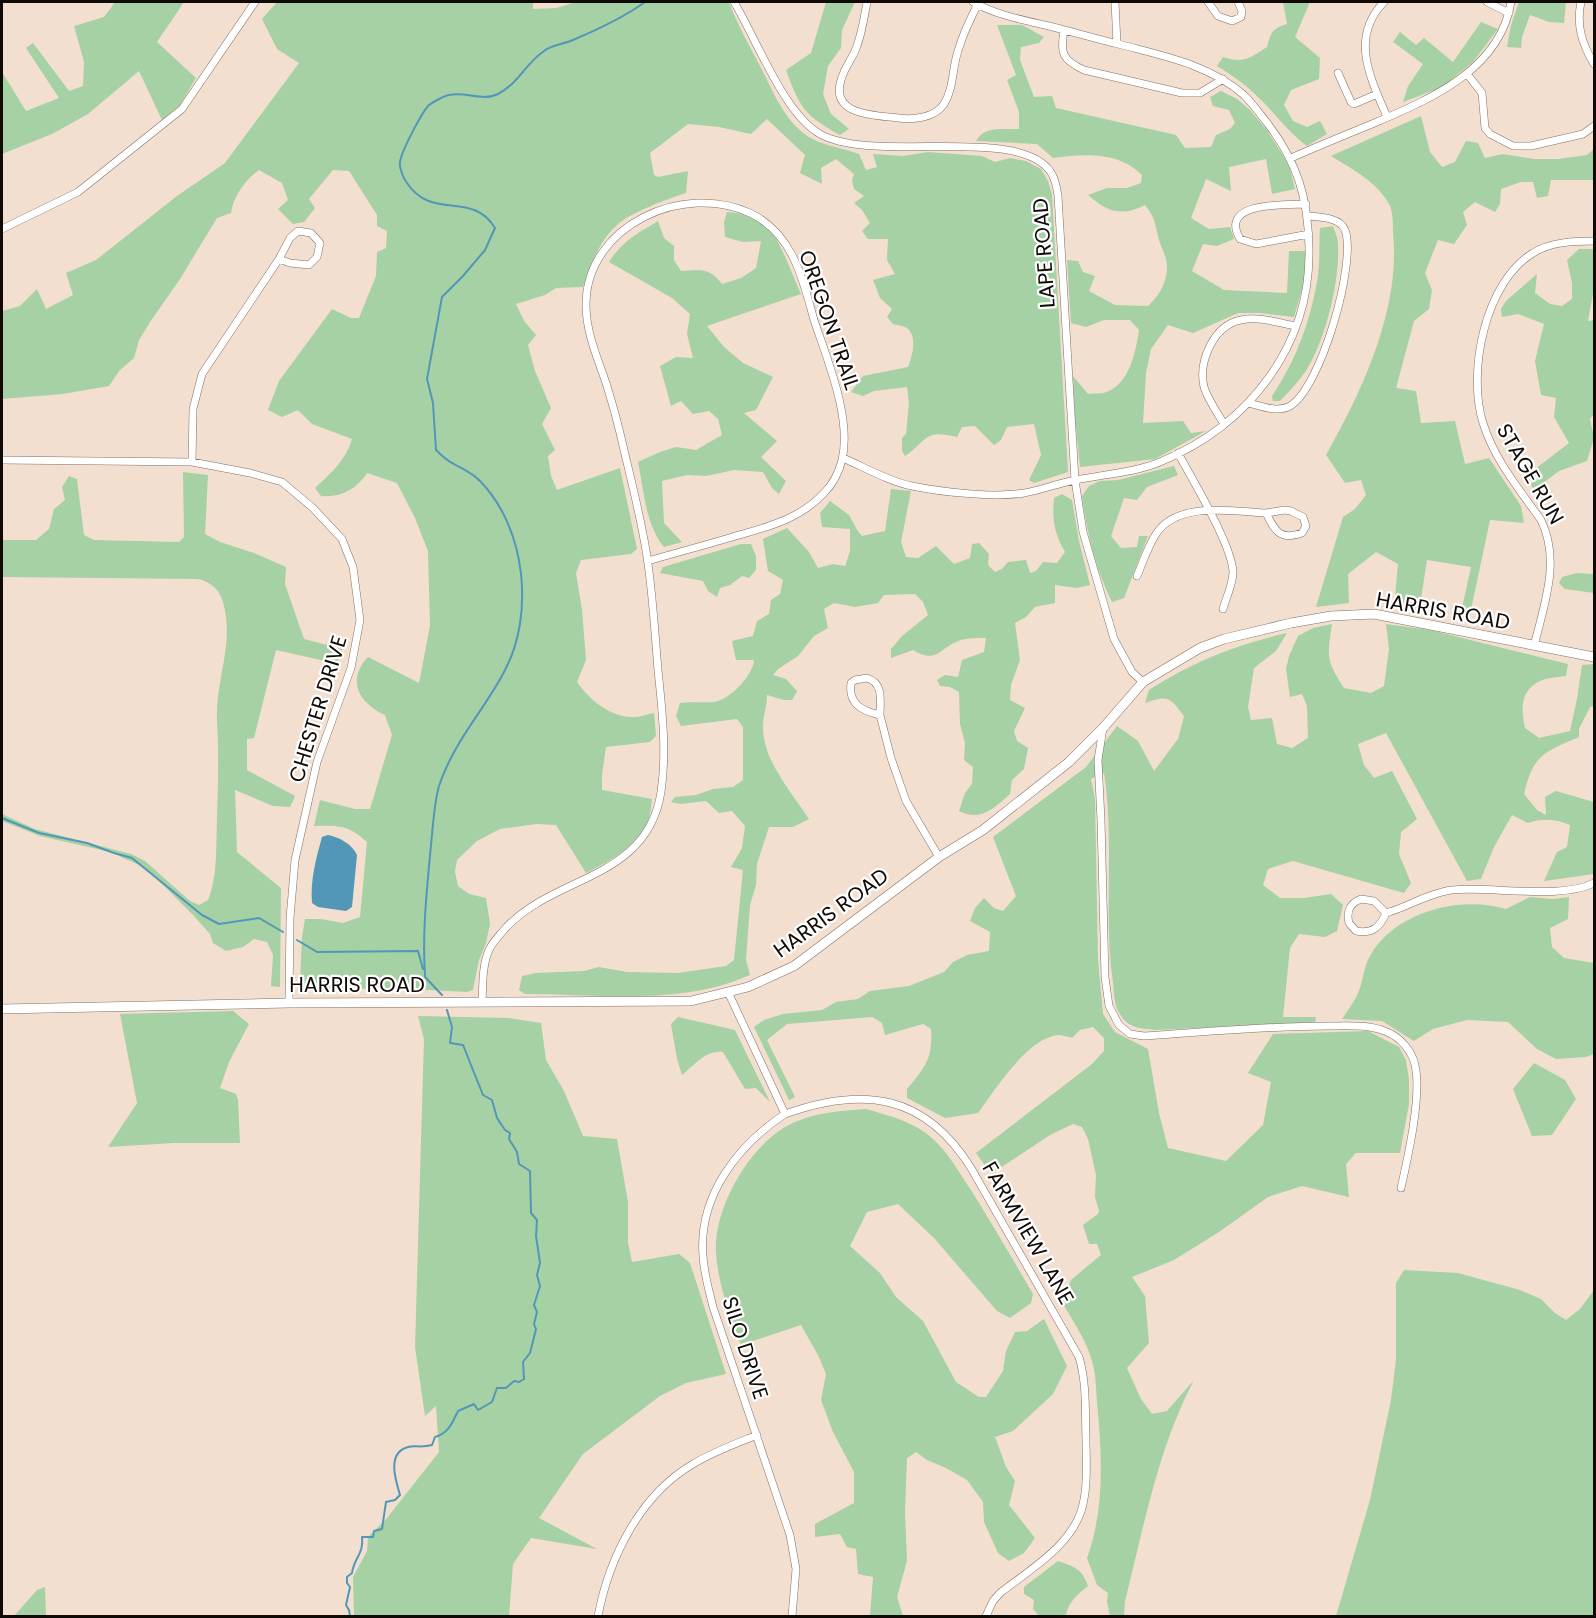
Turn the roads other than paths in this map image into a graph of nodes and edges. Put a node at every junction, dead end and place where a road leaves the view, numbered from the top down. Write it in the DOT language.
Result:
graph roads {
  1 [pos="255,2"];
  2 [pos="734,2"];
  3 [pos="867,2"];
  4 [pos="1114,2"];
  5 [pos="1208,2"];
  6 [pos="1238,2"];
  7 [pos="1384,2"];
  8 [pos="1487,2"];
  9 [pos="1511,2"];
  10 [pos="1581,2"];
  11 [pos="976,3"];
  12 [pos="1509,14"];
  13 [pos="1064,30"];
  14 [pos="1117,44"];
  15 [pos="1594,64"];
  16 [pos="1338,73"];
  17 [pos="1467,74"];
  18 [pos="1223,79"];
  19 [pos="1377,94"];
  20 [pos="1387,117"];
  21 [pos="1594,126"];
  22 [pos="1291,158"];
  23 [pos="1306,204"];
  24 [pos="1307,216"];
  25 [pos="2,229"];
  26 [pos="1309,234"];
  27 [pos="1594,241"];
  28 [pos="279,259"];
  29 [pos="1296,326"];
  30 [pos="1249,403"];
  31 [pos="1224,424"];
  32 [pos="1178,453"];
  33 [pos="843,459"];
  34 [pos="2,460"];
  35 [pos="192,462"];
  36 [pos="1075,480"];
  37 [pos="1208,510"];
  38 [pos="1266,513"];
  39 [pos="648,561"];
  40 [pos="1137,576"];
  41 [pos="1223,609"];
  42 [pos="1534,646"];
  43 [pos="1594,657"];
  44 [pos="1143,682"];
  45 [pos="880,715"];
  46 [pos="1103,728"];
  47 [pos="939,857"];
  48 [pos="1594,883"];
  49 [pos="1386,912"];
  50 [pos="728,992"];
  51 [pos="482,1002"];
  52 [pos="289,1003"];
  53 [pos="2,1009"];
  54 [pos="785,1114"];
  55 [pos="1401,1188"];
  56 [pos="757,1436"];
  57 [pos="598,1617"];
  58 [pos="792,1617"];
  59 [pos="986,1617"];
  1 -- 25 [label="street"];
  2 -- 36 [label="street, LAPE ROAD"];
  3 -- 11 [label="street"];
  4 -- 14 [label="street"];
  5 -- 6 [label="street"];
  7 -- 19 [label="street"];
  8 -- 12 [label="street"];
  9 -- 12 [label="street"];
  10 -- 15 [label="street"];
  11 -- 13 [label="street"];
  12 -- 17 [label="street"];
  13 -- 14 [label="street"];
  13 -- 18 [label="street"];
  14 -- 18 [label="street"];
  16 -- 19 [label="street"];
  17 -- 20 [label="street"];
  17 -- 21 [label="street"];
  18 -- 22 [label="street"];
  19 -- 20 [label="street"];
  20 -- 22 [label="street"];
  22 -- 23 [label="street"];
  23 -- 24 [label="street"];
  23 -- 26 [label="street"];
  24 -- 26 [label="street"];
  24 -- 30 [label="street"];
  26 -- 29 [label="street"];
  27 -- 42 [label="street, STAGE RUN"];
  28 -- 28 [label="street"];
  28 -- 35 [label="street"];
  29 -- 30 [label="street"];
  29 -- 31 [label="street"];
  30 -- 31 [label="street"];
  31 -- 32 [label="street"];
  32 -- 36 [label="street"];
  32 -- 37 [label="street"];
  33 -- 36 [label="street"];
  33 -- 39 [label="street, OREGON TRAIL"];
  33 -- 39 [label="street, OREGON TRAIL"];
  34 -- 35 [label="street, CHESTER DRIVE"];
  35 -- 52 [label="street, CHESTER DRIVE"];
  36 -- 44 [label="street, LAPE ROAD"];
  37 -- 38 [label="street"];
  37 -- 40 [label="street"];
  37 -- 41 [label="street"];
  38 -- 38 [label="street"];
  39 -- 51 [label="street, OREGON TRAIL"];
  42 -- 43 [label="street, HARRIS ROAD"];
  42 -- 44 [label="street, HARRIS ROAD"];
  44 -- 46 [label="street, HARRIS ROAD"];
  45 -- 45 [label="street"];
  45 -- 47 [label="street"];
  46 -- 47 [label="street, HARRIS ROAD"];
  46 -- 55 [label="street"];
  47 -- 50 [label="street, HARRIS ROAD"];
  48 -- 49 [label="street"];
  49 -- 49 [label="street"];
  50 -- 51 [label="street, HARRIS ROAD"];
  50 -- 54 [label="street"];
  51 -- 52 [label="street, HARRIS ROAD"];
  52 -- 53 [label="street, HARRIS ROAD"];
  54 -- 56 [label="street, SILO DRIVE"];
  54 -- 59 [label="street, FARMVIEW LANE"];
  56 -- 57 [label="street"];
  56 -- 58 [label="street, SILO DRIVE"];
}
